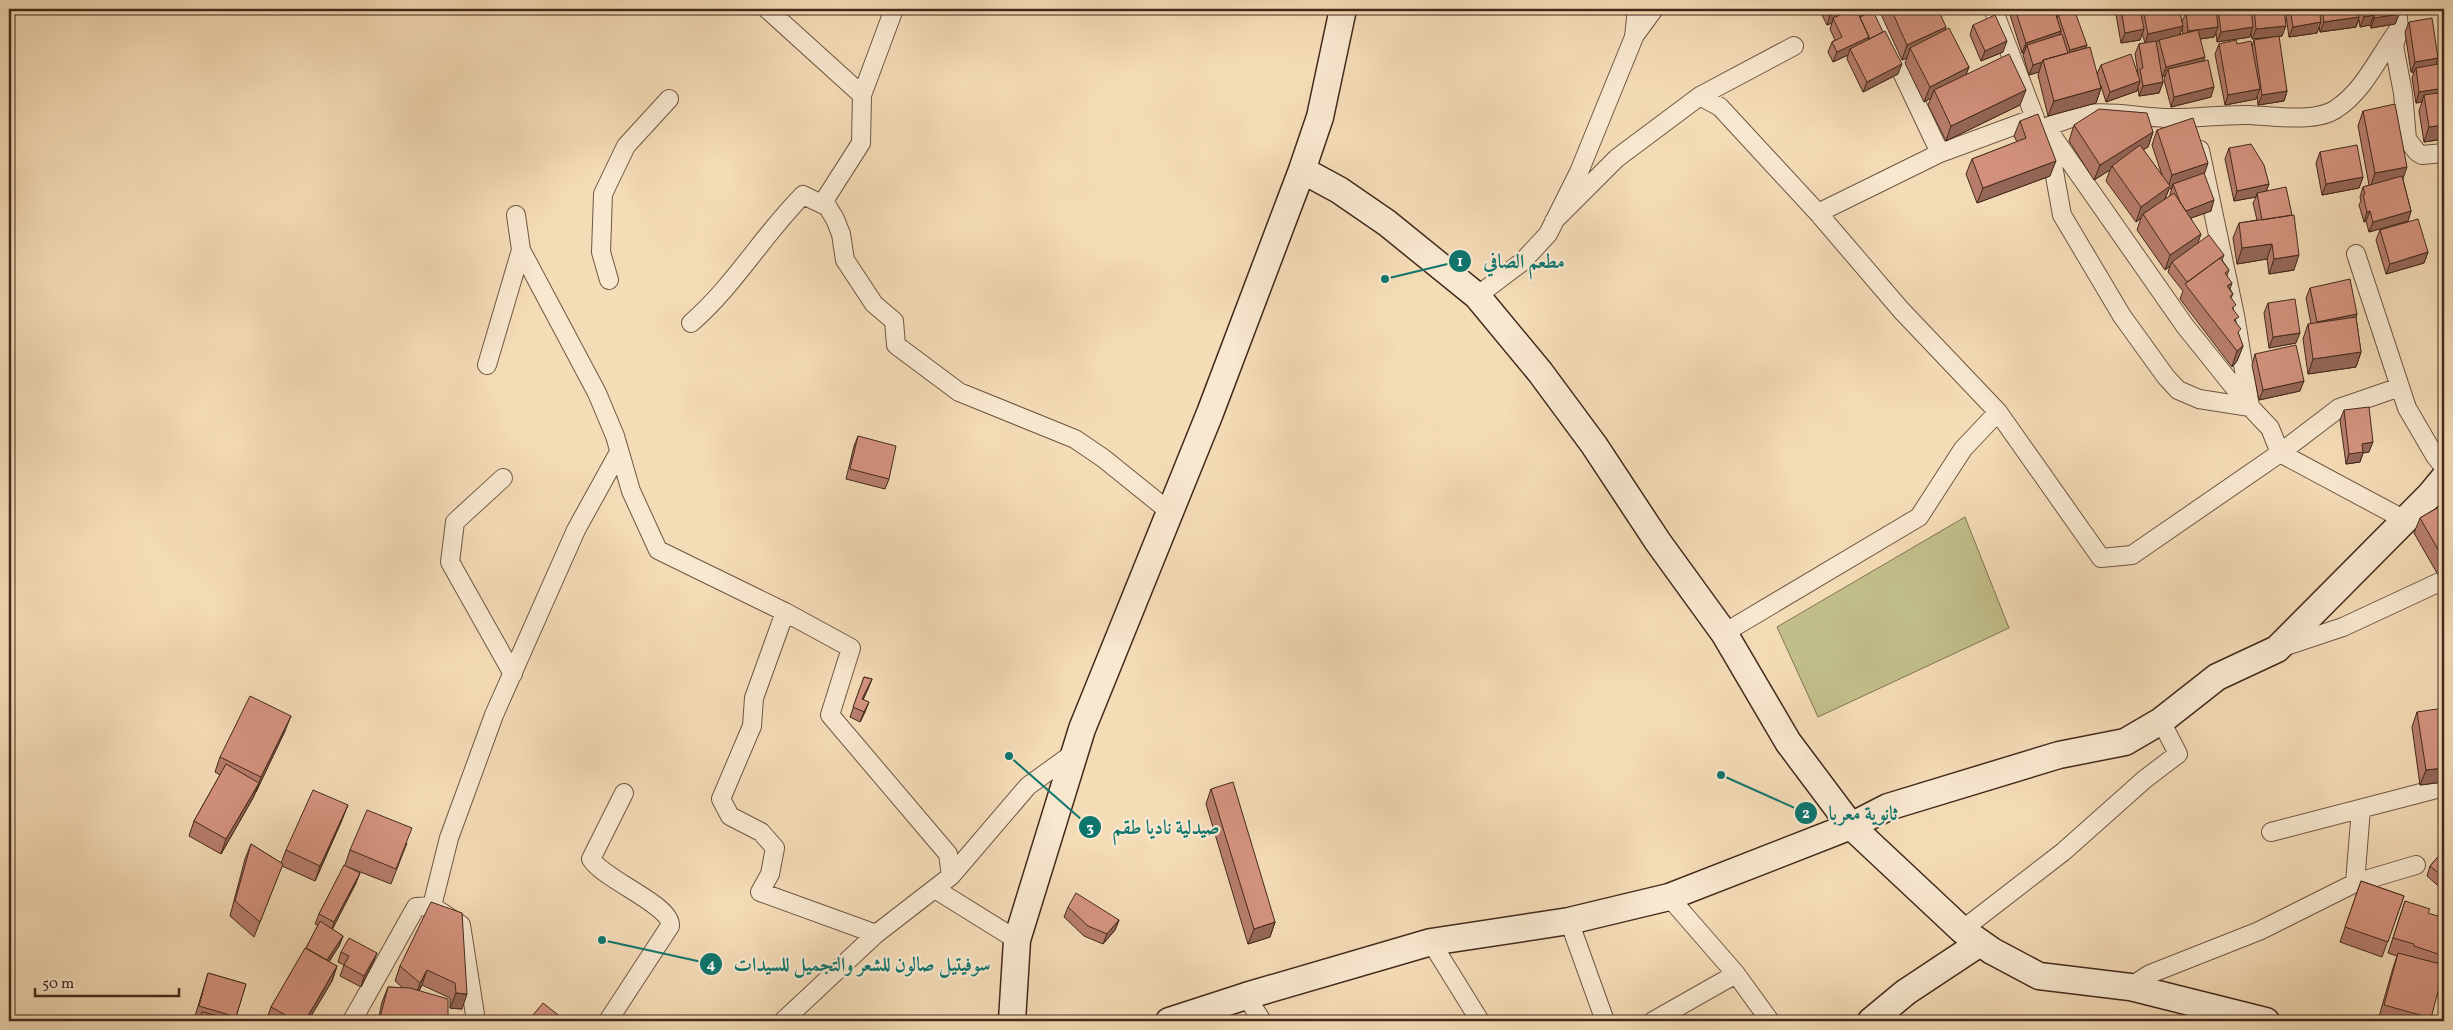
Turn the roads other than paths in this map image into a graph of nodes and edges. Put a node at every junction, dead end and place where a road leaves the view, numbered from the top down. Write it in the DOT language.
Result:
graph roads {
  1 [pos="767,9"];
  2 [pos="894,9"];
  3 [pos="1343,9"];
  4 [pos="1637,9"];
  5 [pos="1654,9"];
  6 [pos="1872,9"];
  7 [pos="1993,9"];
  8 [pos="2398,9"];
  9 [pos="2399,29"];
  10 [pos="1634,37"];
  11 [pos="1794,46"];
  12 [pos="862,95"];
  13 [pos="1700,96"];
  14 [pos="669,99"];
  15 [pos="2192,117"];
  16 [pos="2041,123"];
  17 [pos="1940,153"];
  18 [pos="2444,153"];
  19 [pos="1302,170"];
  20 [pos="828,207"];
  21 [pos="1818,213"];
  22 [pos="516,215"];
  23 [pos="1554,221"];
  24 [pos="521,250"];
  25 [pos="2356,254"];
  26 [pos="609,280"];
  27 [pos="1477,296"];
  28 [pos="690,323"];
  29 [pos="486,365"];
  30 [pos="2400,387"];
  31 [pos="2250,407"];
  32 [pos="1998,412"];
  33 [pos="619,452"];
  34 [pos="2280,453"];
  35 [pos="2444,467"];
  36 [pos="503,478"];
  37 [pos="2444,478"];
  38 [pos="1170,512"];
  39 [pos="2406,520"];
  40 [pos="2444,580"];
  41 [pos="785,612"];
  42 [pos="1724,633"];
  43 [pos="2277,649"];
  44 [pos="513,674"];
  45 [pos="2162,721"];
  46 [pos="1075,752"];
  47 [pos="2444,787"];
  48 [pos="624,793"];
  49 [pos="2360,809"];
  50 [pos="1851,826"];
  51 [pos="2271,832"];
  52 [pos="2416,865"];
  53 [pos="951,876"];
  54 [pos="2356,883"];
  55 [pos="935,889"];
  56 [pos="1669,897"];
  57 [pos="432,906"];
  58 [pos="1570,921"];
  59 [pos="876,934"];
  60 [pos="1971,937"];
  61 [pos="1017,940"];
  62 [pos="1431,942"];
  63 [pos="1736,974"];
  64 [pos="2130,987"];
  65 [pos="1246,996"];
  66 [pos="352,1021"];
  67 [pos="476,1021"];
  68 [pos="608,1021"];
  69 [pos="783,1021"];
  70 [pos="1012,1021"];
  71 [pos="1169,1021"];
  72 [pos="1262,1021"];
  73 [pos="1480,1021"];
  74 [pos="1605,1021"];
  75 [pos="1653,1021"];
  76 [pos="1770,1021"];
  77 [pos="1870,1021"];
  78 [pos="2266,1021"];
  1 -- 12 [label="street"];
  2 -- 12 [label="street"];
  3 -- 19 [label="main road"];
  4 -- 10 [label="street"];
  5 -- 10 [label="street"];
  6 -- 17 [label="street"];
  7 -- 16 [label="street"];
  8 -- 9 [label="street"];
  9 -- 15 [label="street"];
  9 -- 18 [label="street"];
  10 -- 23 [label="street"];
  11 -- 13 [label="street"];
  12 -- 20 [label="street"];
  13 -- 21 [label="street"];
  13 -- 23 [label="street"];
  14 -- 26 [label="street"];
  15 -- 16 [label="street"];
  15 -- 31 [label="street"];
  16 -- 17 [label="street"];
  16 -- 31 [label="street"];
  16 -- 31 [label="street"];
  17 -- 21 [label="street"];
  19 -- 27 [label="main road"];
  19 -- 38 [label="main road"];
  20 -- 28 [label="street"];
  20 -- 38 [label="street"];
  21 -- 32 [label="street"];
  22 -- 24 [label="street"];
  23 -- 27 [label="street"];
  24 -- 29 [label="street"];
  24 -- 33 [label="street"];
  25 -- 30 [label="street"];
  27 -- 42 [label="main road"];
  30 -- 34 [label="street"];
  30 -- 35 [label="street"];
  31 -- 34 [label="street"];
  32 -- 34 [label="street"];
  32 -- 42 [label="street"];
  33 -- 41 [label="street"];
  33 -- 44 [label="street"];
  34 -- 39 [label="street"];
  36 -- 44 [label="street"];
  37 -- 39 [label="main road"];
  38 -- 46 [label="main road"];
  39 -- 43 [label="main road"];
  40 -- 43 [label="street"];
  41 -- 53 [label="street"];
  41 -- 59 [label="street"];
  42 -- 50 [label="main road"];
  43 -- 45 [label="main road"];
  44 -- 57 [label="street"];
  45 -- 50 [label="main road"];
  45 -- 60 [label="street"];
  46 -- 53 [label="street"];
  46 -- 61 [label="main road"];
  47 -- 49 [label="street"];
  48 -- 68 [label="street"];
  49 -- 51 [label="street"];
  49 -- 54 [label="street"];
  50 -- 56 [label="main road"];
  50 -- 60 [label="main road"];
  52 -- 54 [label="street"];
  53 -- 55 [label="street"];
  54 -- 64 [label="street"];
  55 -- 59 [label="street"];
  55 -- 61 [label="street"];
  56 -- 58 [label="main road"];
  56 -- 63 [label="street"];
  57 -- 66 [label="street"];
  57 -- 67 [label="street"];
  58 -- 62 [label="main road"];
  58 -- 74 [label="street"];
  59 -- 69 [label="street"];
  60 -- 64 [label="main road"];
  60 -- 77 [label="main road"];
  61 -- 70 [label="main road"];
  62 -- 65 [label="main road"];
  62 -- 73 [label="street"];
  63 -- 75 [label="street"];
  63 -- 76 [label="street"];
  64 -- 78 [label="main road"];
  65 -- 71 [label="main road"];
  65 -- 72 [label="street"];
}
